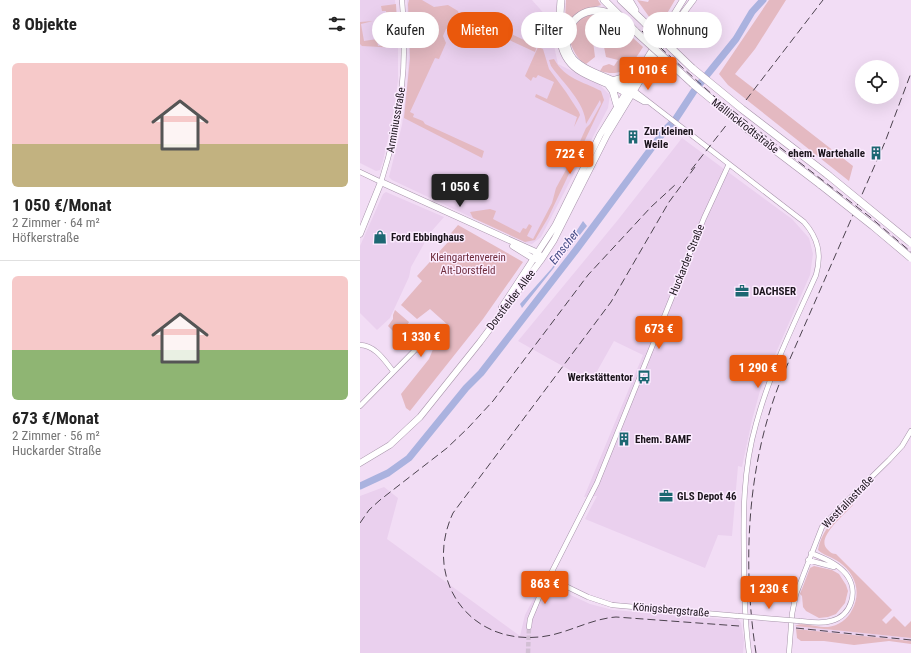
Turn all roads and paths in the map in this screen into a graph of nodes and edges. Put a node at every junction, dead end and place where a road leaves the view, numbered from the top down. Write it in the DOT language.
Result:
graph roads {
  1 [pos="402,0"];
  2 [pos="562,0"];
  3 [pos="604,0"];
  4 [pos="621,0"];
  5 [pos="629,0"];
  6 [pos="683,0"];
  7 [pos="693,0"];
  8 [pos="595,12"];
  9 [pos="607,12"];
  10 [pos="616,12"];
  11 [pos="585,14"];
  12 [pos="643,20"];
  13 [pos="643,21"];
  14 [pos="635,31"];
  15 [pos="673,48"];
  16 [pos="640,69"];
  17 [pos="615,80"];
  18 [pos="608,84"];
  19 [pos="630,91"];
  20 [pos="617,105"];
  21 [pos="729,164"];
  22 [pos="360,172"];
  23 [pos="381,182"];
  24 [pos="360,234"];
  25 [pos="500,237"];
  26 [pos="911,242"];
  27 [pos="538,253"];
  28 [pos="911,258"];
  29 [pos="534,259"];
  30 [pos="541,260"];
  31 [pos="480,342"];
  32 [pos="360,345"];
  33 [pos="417,348"];
  34 [pos="393,372"];
  35 [pos="360,406"];
  36 [pos="911,431"];
  37 [pos="360,463"];
  38 [pos="811,553"];
  39 [pos="808,560"];
  40 [pos="843,570"];
  41 [pos="549,578"];
  42 [pos="529,627"];
  43 [pos="749,653"];
  44 [pos="789,653"];
  1 -- 23 [label="street, Arminiusstraße"];
  2 -- 18 [label="highway"];
  3 -- 10 [label="highway, Mallinckrodtstraße"];
  4 -- 13 [label="highway, Mallinckrodtstraße"];
  5 -- 12 [label="highway"];
  6 -- 16 [label="main road"];
  7 -- 19 [label="main road"];
  8 -- 9 [label="highway"];
  11 -- 17 [label="highway"];
  14 -- 28 [label="highway, Mallinckrodtstraße, bridge"];
  15 -- 26 [label="highway, Mallinckrodtstraße, bridge"];
  16 -- 17 [label="highway"];
  16 -- 19 [label="main road"];
  17 -- 19 [label="highway"];
  18 -- 19 [label="highway"];
  18 -- 20 [label="highway"];
  19 -- 20 [label="main road, Dorstfelder Allee"];
  19 -- 21 [label="street"];
  19 -- 30 [label="main road, Dorstfelder Allee"];
  20 -- 27 [label="main road, Dorstfelder Allee"];
  21 -- 41 [label="street, Huckarder Straße"];
  21 -- 43 [label="street"];
  22 -- 23 [label="street"];
  23 -- 24 [label="main road, Arminiusstraße"];
  23 -- 25 [label="main road"];
  25 -- 27 [label="main road"];
  25 -- 29 [label="main road"];
  27 -- 29 [label="main road, Dorstfelder Allee"];
  27 -- 30 [label="main road"];
  29 -- 30 [label="main road"];
  29 -- 31 [label="main road, Dorstfelder Allee"];
  30 -- 31 [label="main road, Dorstfelder Allee"];
  31 -- 37 [label="main road, Dorstfelder Allee"];
  32 -- 34 [label="street"];
  33 -- 34 [label="street"];
  34 -- 35 [label="street"];
  36 -- 38 [label="street, Westfaliastraße"];
  38 -- 39 [label="street, Westfaliastraße"];
  38 -- 40 [label="street"];
  39 -- 40 [label="street"];
  39 -- 44 [label="street, Westfaliastraße"];
  40 -- 41 [label="street, Königsbergstraße, bridge"];
  41 -- 42 [label="street, Huckarder Straße"];
}
